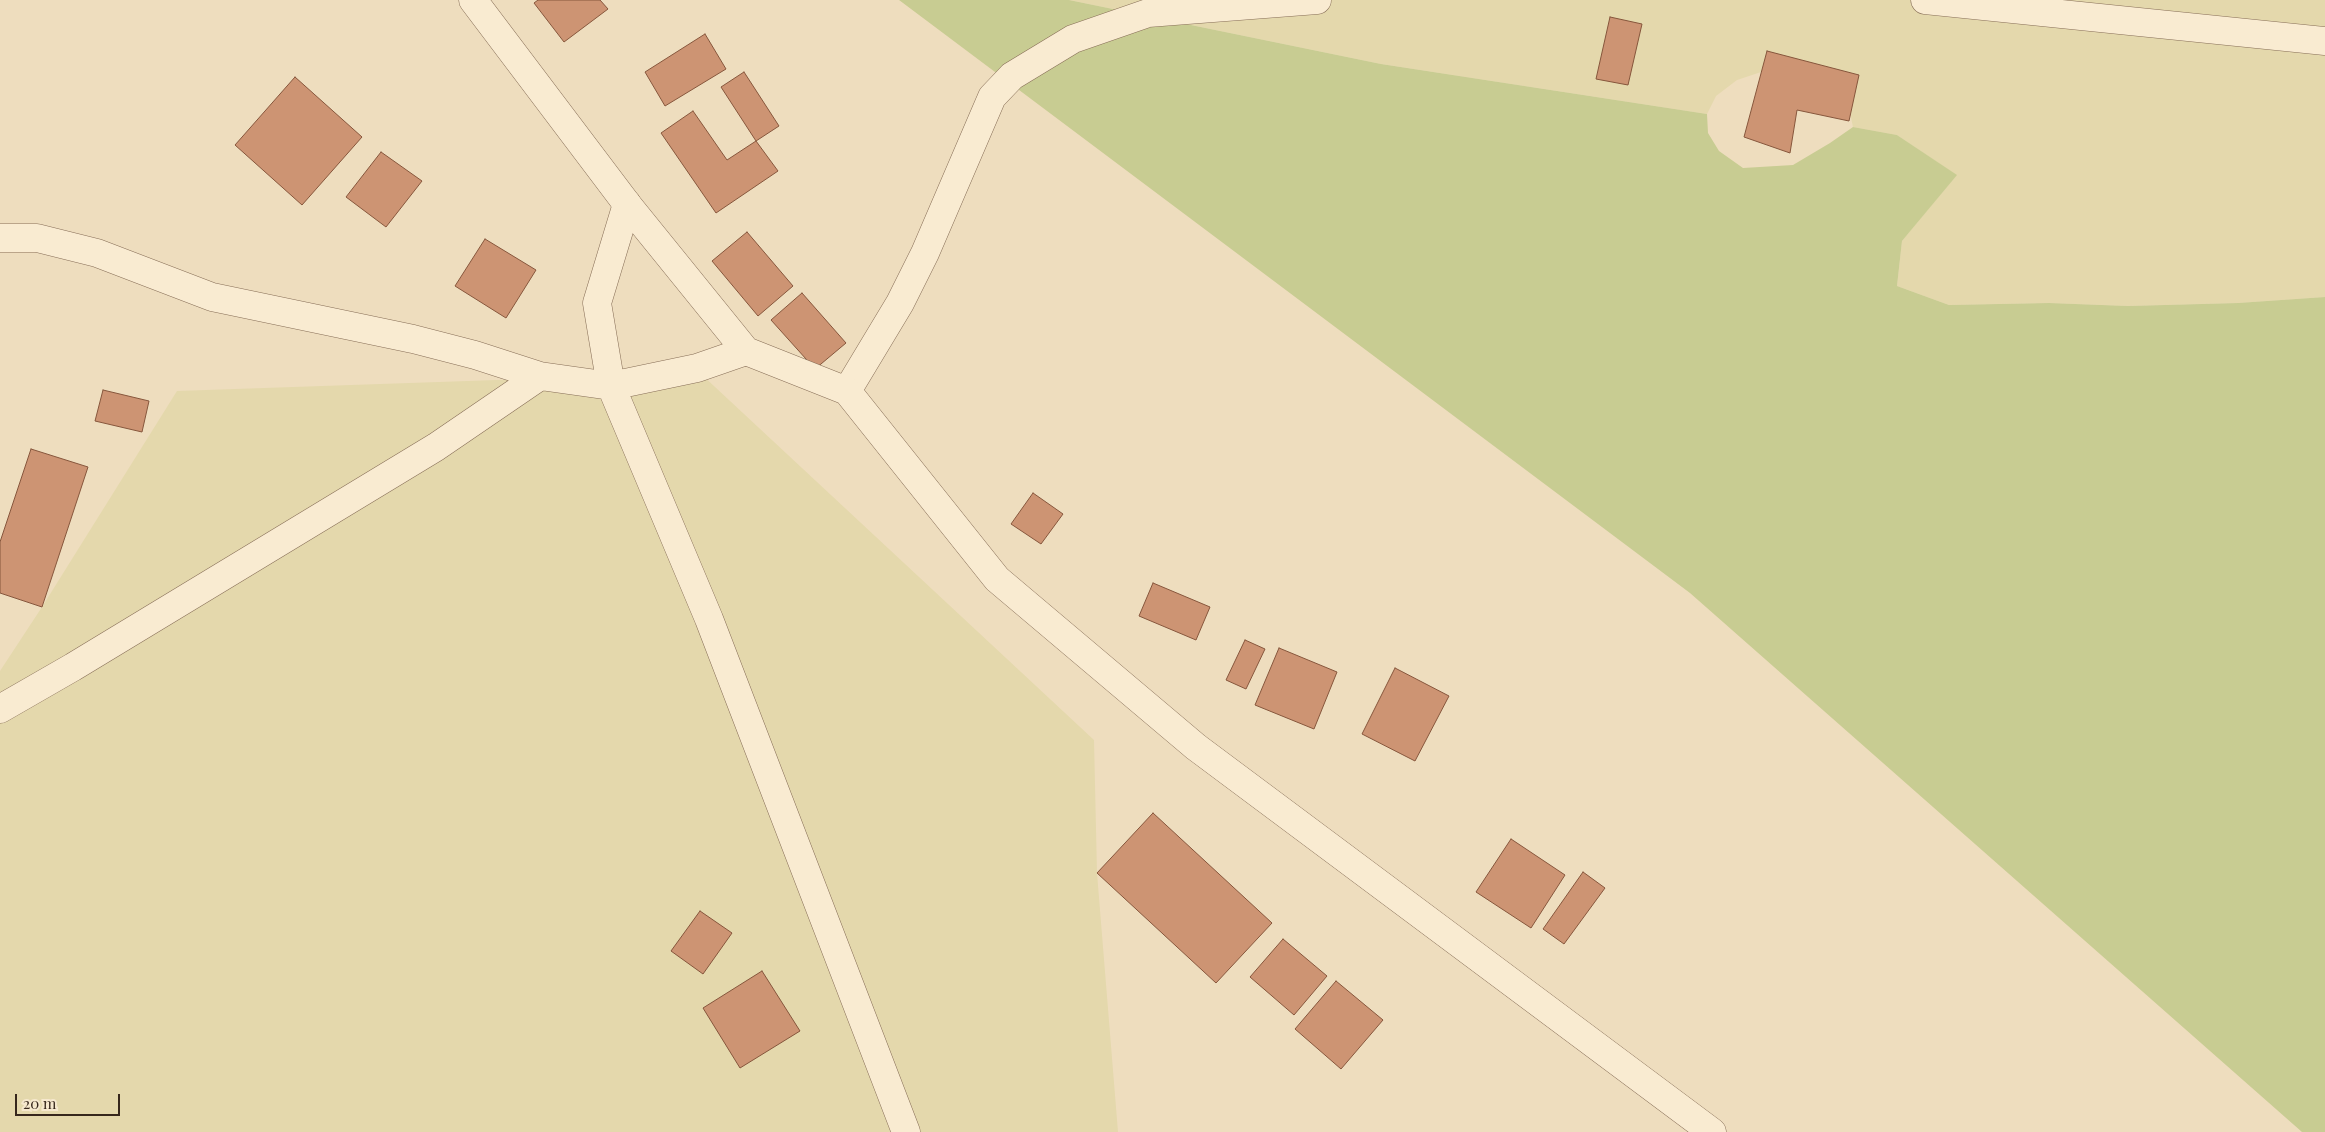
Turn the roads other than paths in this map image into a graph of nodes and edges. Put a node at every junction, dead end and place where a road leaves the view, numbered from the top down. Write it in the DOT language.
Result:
graph roads {
  1 [pos="473,0"];
  2 [pos="1317,0"];
  3 [pos="1925,0"];
  4 [pos="2325,41"];
  5 [pos="627,204"];
  6 [pos="0,238"];
  7 [pos="746,351"];
  8 [pos="540,376"];
  9 [pos="611,386"];
  10 [pos="847,391"];
  11 [pos="0,709"];
  12 [pos="906,1132"];
  13 [pos="1712,1132"];
  1 -- 5 [label="street"];
  2 -- 10 [label="street"];
  3 -- 4 [label="street"];
  5 -- 7 [label="street"];
  5 -- 9 [label="street"];
  6 -- 8 [label="street"];
  7 -- 9 [label="street"];
  7 -- 10 [label="street"];
  8 -- 9 [label="street"];
  8 -- 11 [label="street"];
  9 -- 12 [label="street"];
  10 -- 13 [label="street"];
}
